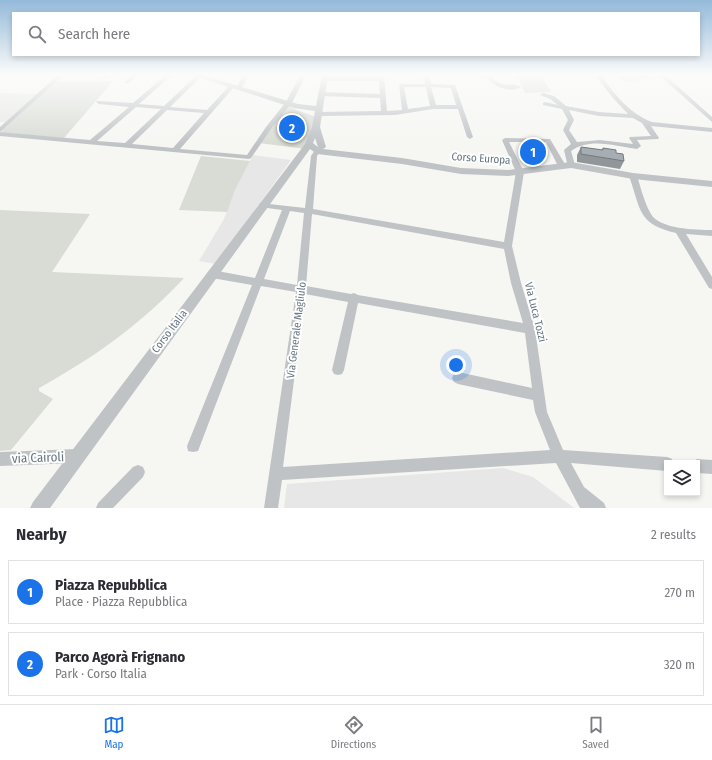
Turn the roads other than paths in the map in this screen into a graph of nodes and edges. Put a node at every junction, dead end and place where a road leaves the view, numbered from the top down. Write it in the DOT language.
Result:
graph roads {
  1 [pos="35,99"];
  2 [pos="141,99"];
  3 [pos="175,99"];
  4 [pos="223,99"];
  5 [pos="275,99"];
  6 [pos="291,99"];
  7 [pos="320,99"];
  8 [pos="382,99"];
  9 [pos="403,99"];
  10 [pos="431,99"];
  11 [pos="457,99"];
  12 [pos="556,99"];
  13 [pos="616,99"];
  14 [pos="688,99"];
  15 [pos="99,102"];
  16 [pos="289,103"];
  17 [pos="545,104"];
  18 [pos="134,105"];
  19 [pos="433,107"];
  20 [pos="460,107"];
  21 [pos="166,108"];
  22 [pos="564,108"];
  23 [pos="208,112"];
  24 [pos="319,112"];
  25 [pos="404,112"];
  26 [pos="384,113"];
  27 [pos="633,116"];
  28 [pos="712,120"];
  29 [pos="645,122"];
  30 [pos="0,130"];
  31 [pos="712,130"];
  32 [pos="0,134"];
  33 [pos="470,136"];
  34 [pos="91,143"];
  35 [pos="574,143"];
  36 [pos="126,146"];
  37 [pos="319,149"];
  38 [pos="175,150"];
  39 [pos="567,166"];
  40 [pos="520,172"];
  41 [pos="633,176"];
  42 [pos="712,184"];
  43 [pos="263,205"];
  44 [pos="287,209"];
  45 [pos="308,211"];
  46 [pos="679,230"];
  47 [pos="712,234"];
  48 [pos="508,246"];
  49 [pos="212,274"];
  50 [pos="257,282"];
  51 [pos="712,285"];
  52 [pos="301,289"];
  53 [pos="354,298"];
  54 [pos="530,329"];
  55 [pos="338,370"];
  56 [pos="458,378"];
  57 [pos="538,395"];
  58 [pos="193,446"];
  59 [pos="77,456"];
  60 [pos="559,456"];
  61 [pos="0,459"];
  62 [pos="664,464"];
  63 [pos="700,466"];
  64 [pos="712,467"];
  65 [pos="138,472"];
  66 [pos="276,474"];
  67 [pos="579,491"];
  68 [pos="39,508"];
  69 [pos="103,508"];
  70 [pos="271,508"];
  71 [pos="587,508"];
  72 [pos="599,508"];
  1 -- 30 [label="street"];
  2 -- 18 [label="street"];
  3 -- 21 [label="street"];
  4 -- 23 [label="street"];
  5 -- 16 [label="street"];
  6 -- 16 [label="street"];
  7 -- 24 [label="street, Corso Italia"];
  8 -- 26 [label="street"];
  9 -- 25 [label="street"];
  10 -- 19 [label="street"];
  11 -- 20 [label="street"];
  12 -- 22 [label="street"];
  13 -- 27 [label="street"];
  14 -- 28 [label="street"];
  15 -- 18 [label="street"];
  16 -- 24 [label="street"];
  16 -- 38 [label="street"];
  17 -- 22 [label="street"];
  18 -- 21 [label="street"];
  18 -- 34 [label="street"];
  19 -- 20 [label="street"];
  19 -- 25 [label="street"];
  20 -- 33 [label="street"];
  21 -- 23 [label="street"];
  21 -- 36 [label="street"];
  22 -- 27 [label="street"];
  22 -- 35 [label="street"];
  23 -- 38 [label="street"];
  24 -- 26 [label="street"];
  24 -- 37 [label="street, Corso Italia"];
  25 -- 26 [label="street"];
  27 -- 29 [label="street"];
  29 -- 31 [label="street"];
  29 -- 35 [label="street"];
  32 -- 34 [label="street"];
  34 -- 36 [label="street"];
  35 -- 39 [label="street"];
  36 -- 38 [label="street"];
  37 -- 40 [label="street, Corso Europa"];
  37 -- 43 [label="street, Corso Italia"];
  37 -- 45 [label="street, Via Generale Magliulo"];
  39 -- 40 [label="street, Corso Europa"];
  39 -- 40 [label="street"];
  39 -- 41 [label="street, Corso Europa"];
  40 -- 48 [label="street, Via Luca Tozzi"];
  41 -- 42 [label="street, Corso Europa"];
  41 -- 46 [label="street"];
  43 -- 44 [label="street"];
  43 -- 49 [label="street, Corso Italia"];
  44 -- 45 [label="street"];
  44 -- 50 [label="street"];
  45 -- 48 [label="street"];
  45 -- 52 [label="street, Via Generale Magliulo"];
  46 -- 47 [label="street"];
  46 -- 51 [label="street"];
  48 -- 54 [label="street, Via Luca Tozzi"];
  49 -- 50 [label="street"];
  49 -- 59 [label="street, Corso Italia"];
  50 -- 52 [label="street"];
  50 -- 58 [label="street"];
  52 -- 53 [label="street"];
  52 -- 66 [label="street, Via Generale Magliulo"];
  53 -- 54 [label="street"];
  53 -- 55 [label="street"];
  54 -- 57 [label="street, Via Luca Tozzi"];
  56 -- 57 [label="street"];
  57 -- 60 [label="street, Via Luca Tozzi"];
  59 -- 61 [label="street, via Cairoli"];
  59 -- 68 [label="street, Corso Italia"];
  60 -- 62 [label="street"];
  60 -- 66 [label="street"];
  60 -- 67 [label="street, Via Luca Tozzi"];
  63 -- 64 [label="street"];
  65 -- 69 [label="street"];
  66 -- 70 [label="street, Via Generale Magliulo"];
  67 -- 71 [label="street, Via Luca Tozzi"];
  67 -- 72 [label="street"];
}
